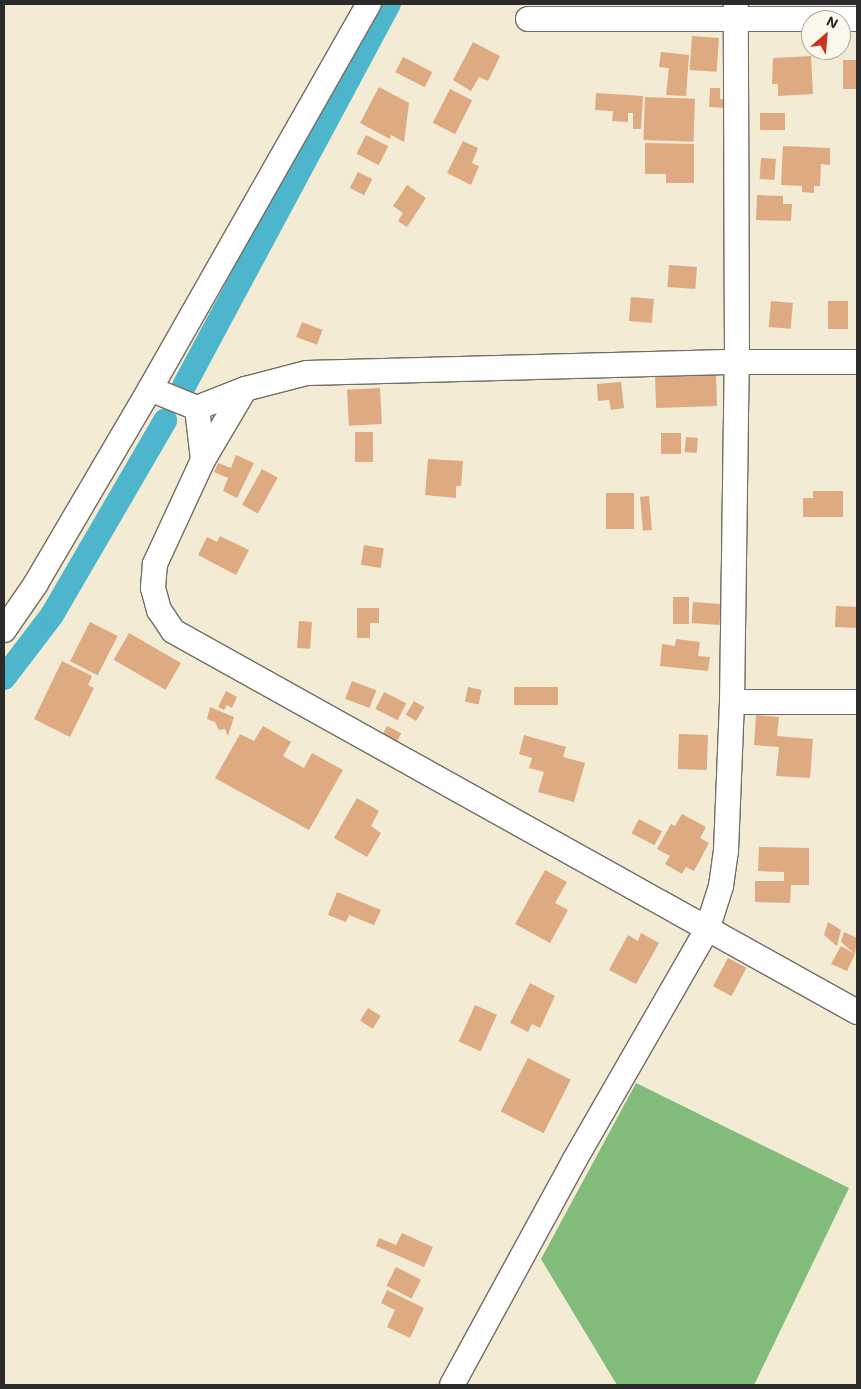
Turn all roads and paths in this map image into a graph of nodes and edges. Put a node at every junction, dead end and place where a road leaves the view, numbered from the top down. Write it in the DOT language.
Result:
graph roads {
  1 [pos="369,4"];
  2 [pos="736,10"];
  3 [pos="528,19"];
  4 [pos="857,19"];
  5 [pos="737,362"];
  6 [pos="857,362"];
  7 [pos="150,389"];
  8 [pos="245,389"];
  9 [pos="197,408"];
  10 [pos="203,460"];
  11 [pos="4,630"];
  12 [pos="732,702"];
  13 [pos="857,702"];
  14 [pos="707,930"];
  15 [pos="857,1012"];
  16 [pos="452,1385"];
  1 -- 7 [label="street"];
  2 -- 3 [label="street"];
  2 -- 4 [label="street"];
  2 -- 5 [label="street"];
  5 -- 6 [label="street"];
  5 -- 8 [label="street"];
  5 -- 12 [label="street"];
  7 -- 9 [label="street"];
  7 -- 11 [label="street"];
  8 -- 9 [label="street"];
  8 -- 10 [label="street"];
  9 -- 10 [label="street"];
  10 -- 14 [label="street"];
  12 -- 13 [label="street"];
  12 -- 14 [label="street"];
  14 -- 15 [label="street"];
  14 -- 16 [label="street"];
}
